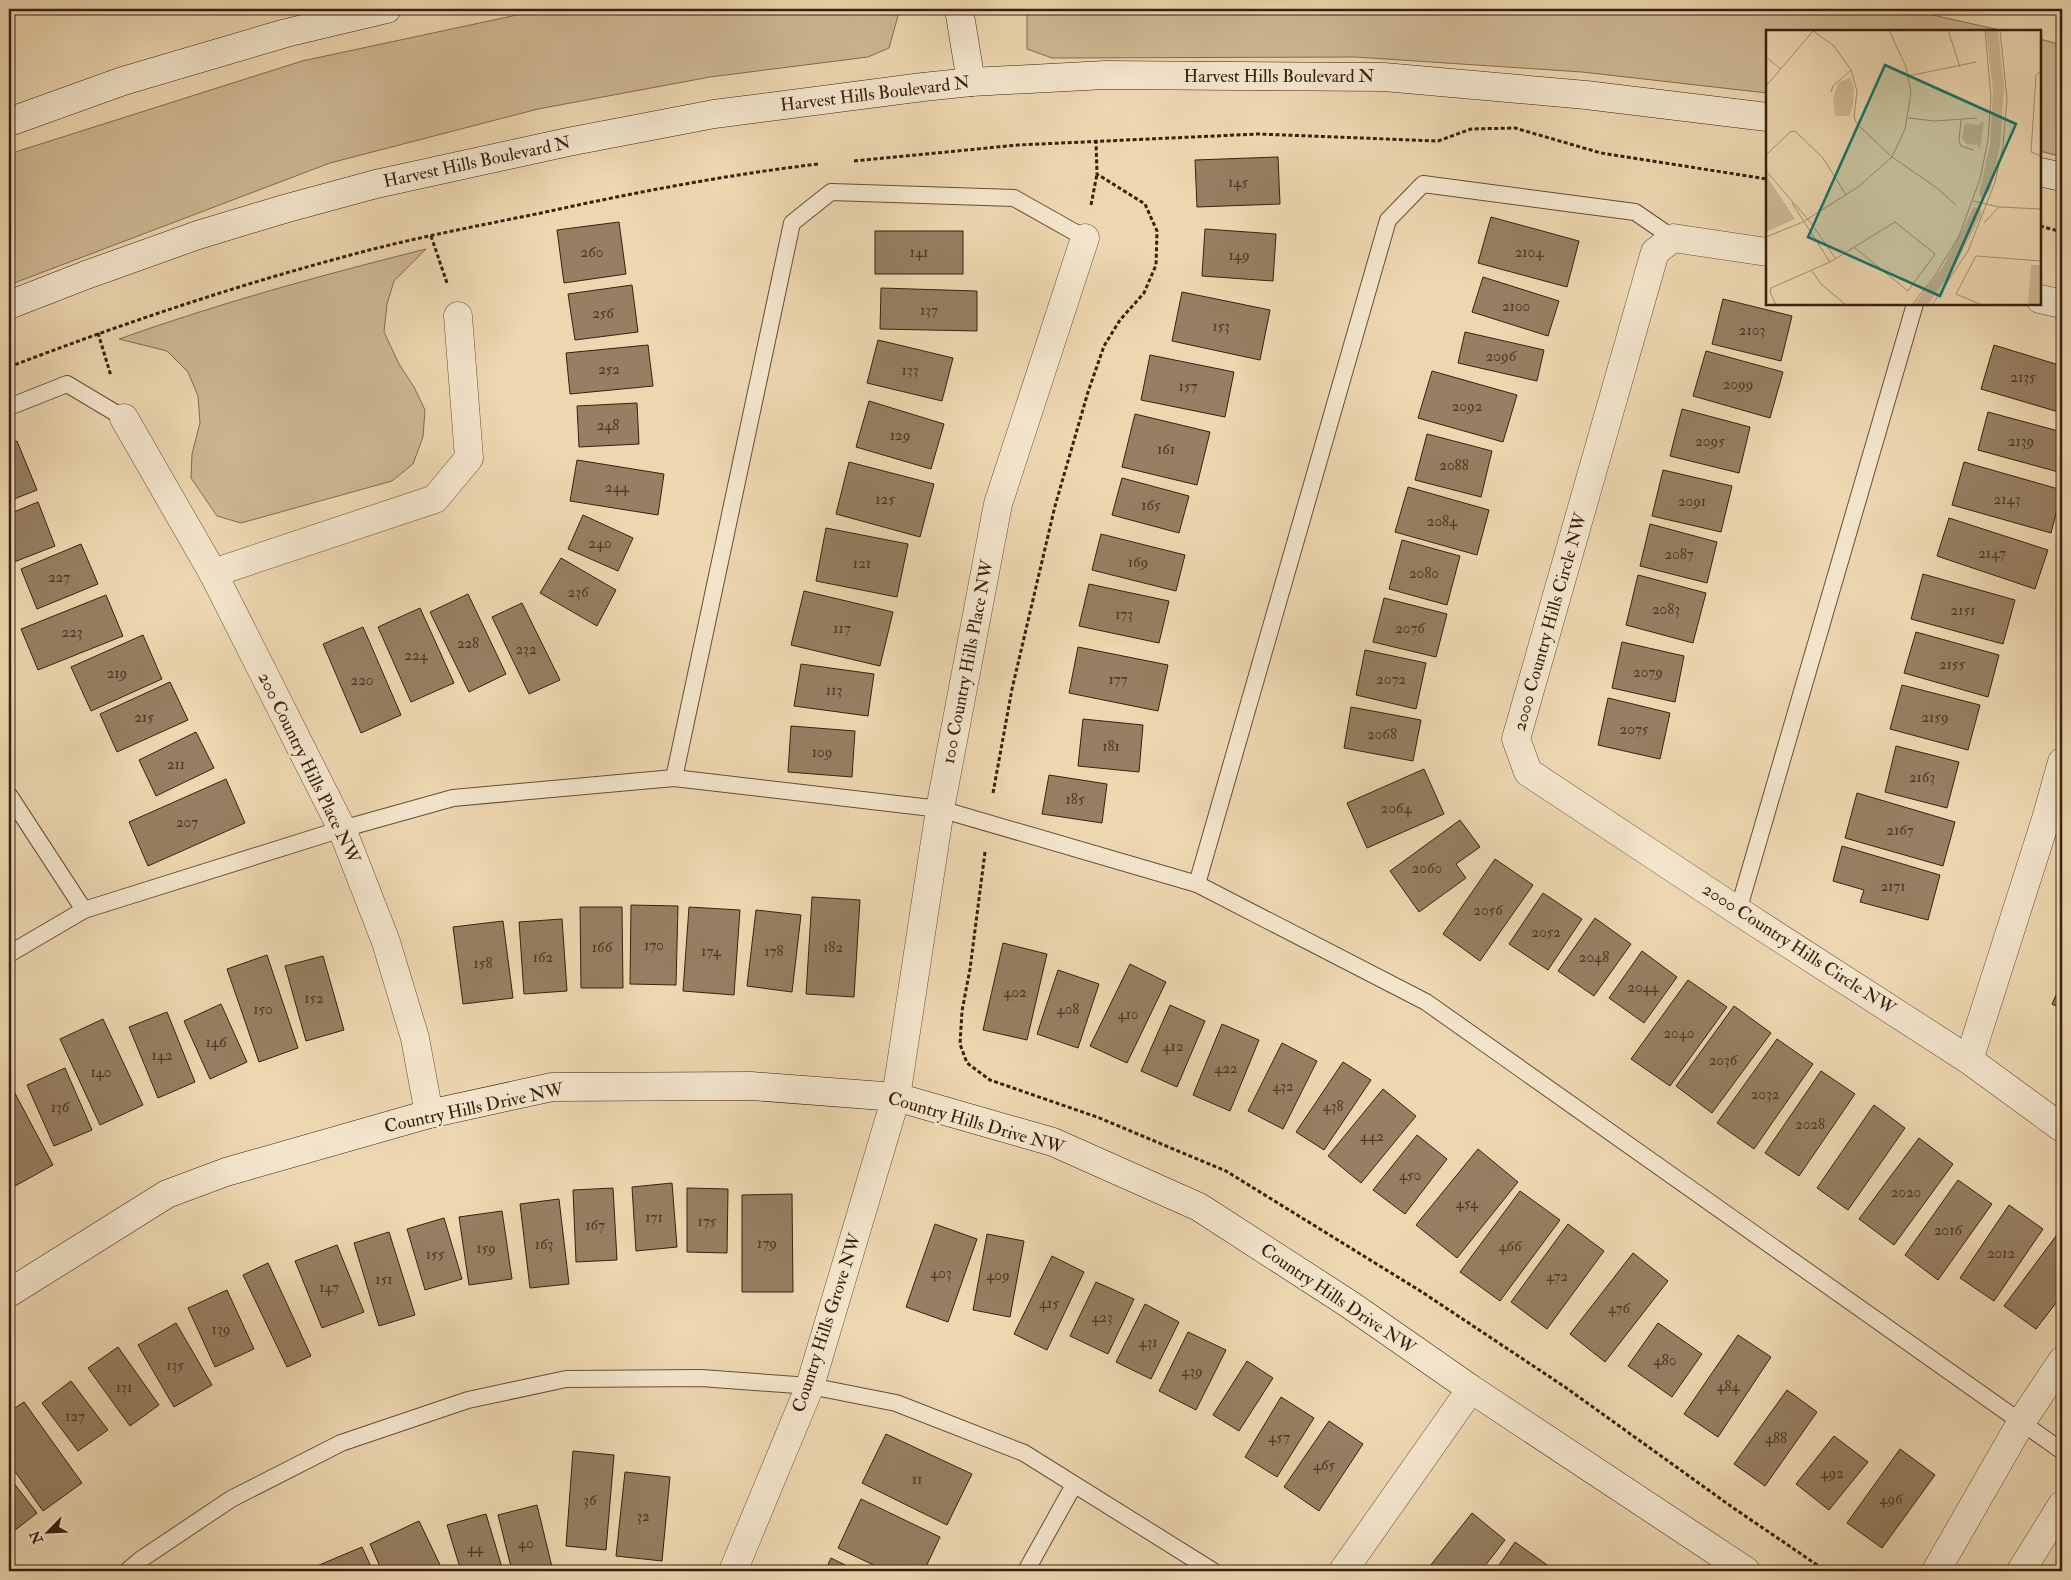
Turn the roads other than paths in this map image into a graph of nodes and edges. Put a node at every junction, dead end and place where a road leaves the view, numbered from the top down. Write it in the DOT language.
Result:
graph roads {
  1 [pos="387,9"];
  2 [pos="960,9"];
  3 [pos="971,82"];
  4 [pos="1766,117"];
  5 [pos="9,122"];
  6 [pos="2041,172"];
  7 [pos="2062,177"];
  8 [pos="1085,238"];
  9 [pos="1672,238"];
  10 [pos="1766,252"];
  11 [pos="2041,299"];
  12 [pos="2062,304"];
  13 [pos="9,305"];
  14 [pos="1915,305"];
  15 [pos="458,316"];
  16 [pos="9,407"];
  17 [pos="124,418"];
  18 [pos="213,573"];
  19 [pos="2062,762"];
  20 [pos="674,778"];
  21 [pos="9,795"];
  22 [pos="940,809"];
  23 [pos="2054,824"];
  24 [pos="342,829"];
  25 [pos="1197,884"];
  26 [pos="84,910"];
  27 [pos="1738,910"];
  28 [pos="9,954"];
  29 [pos="1969,1060"];
  30 [pos="896,1097"];
  31 [pos="428,1114"];
  32 [pos="2062,1128"];
  33 [pos="9,1292"];
  34 [pos="2062,1361"];
  35 [pos="810,1386"];
  36 [pos="1471,1388"];
  37 [pos="2022,1421"];
  38 [pos="2062,1450"];
  39 [pos="1074,1485"];
  40 [pos="2062,1505"];
  41 [pos="127,1571"];
  42 [pos="732,1571"];
  43 [pos="1026,1571"];
  44 [pos="1213,1571"];
  45 [pos="1344,1571"];
  46 [pos="1746,1571"];
  47 [pos="1936,1571"];
  48 [pos="2021,1571"];
  1 -- 5 [label="street"];
  2 -- 3 [label="street"];
  3 -- 4 [label="street, Harvest Hills Boulevard N"];
  3 -- 13 [label="street, Harvest Hills Boulevard N"];
  6 -- 7 [label="street"];
  8 -- 20 [label="lane"];
  8 -- 22 [label="street, 100 Country Hills Place NW"];
  9 -- 10 [label="street"];
  9 -- 25 [label="lane"];
  9 -- 27 [label="street, 2000 Country Hills Circle NW"];
  11 -- 12 [label="street"];
  14 -- 27 [label="lane"];
  15 -- 18 [label="street"];
  16 -- 17 [label="lane"];
  17 -- 18 [label="street, 200 Country Hills Place NW"];
  18 -- 24 [label="street, 200 Country Hills Place NW"];
  19 -- 23 [label="street"];
  20 -- 22 [label="lane"];
  20 -- 24 [label="lane"];
  21 -- 26 [label="lane"];
  22 -- 25 [label="lane"];
  22 -- 30 [label="street, 100 Country Hills Place NW"];
  23 -- 29 [label="street"];
  24 -- 26 [label="lane"];
  24 -- 31 [label="street, 200 Country Hills Place NW"];
  25 -- 37 [label="lane"];
  26 -- 28 [label="lane"];
  27 -- 29 [label="street, 2000 Country Hills Circle NW"];
  29 -- 32 [label="street, 2000 Country Hills Circle NW"];
  30 -- 31 [label="street, Country Hills Drive NW"];
  30 -- 35 [label="street, Country Hills Grove NW"];
  30 -- 36 [label="street, Country Hills Drive NW"];
  31 -- 33 [label="street, Country Hills Drive NW"];
  34 -- 37 [label="street"];
  35 -- 39 [label="lane"];
  35 -- 41 [label="lane"];
  35 -- 42 [label="street, Country Hills Grove NW"];
  36 -- 45 [label="street"];
  36 -- 46 [label="street, Country Hills Drive NW"];
  37 -- 38 [label="lane"];
  37 -- 47 [label="street"];
  39 -- 43 [label="lane"];
  39 -- 44 [label="lane"];
  40 -- 48 [label="street"];
}
